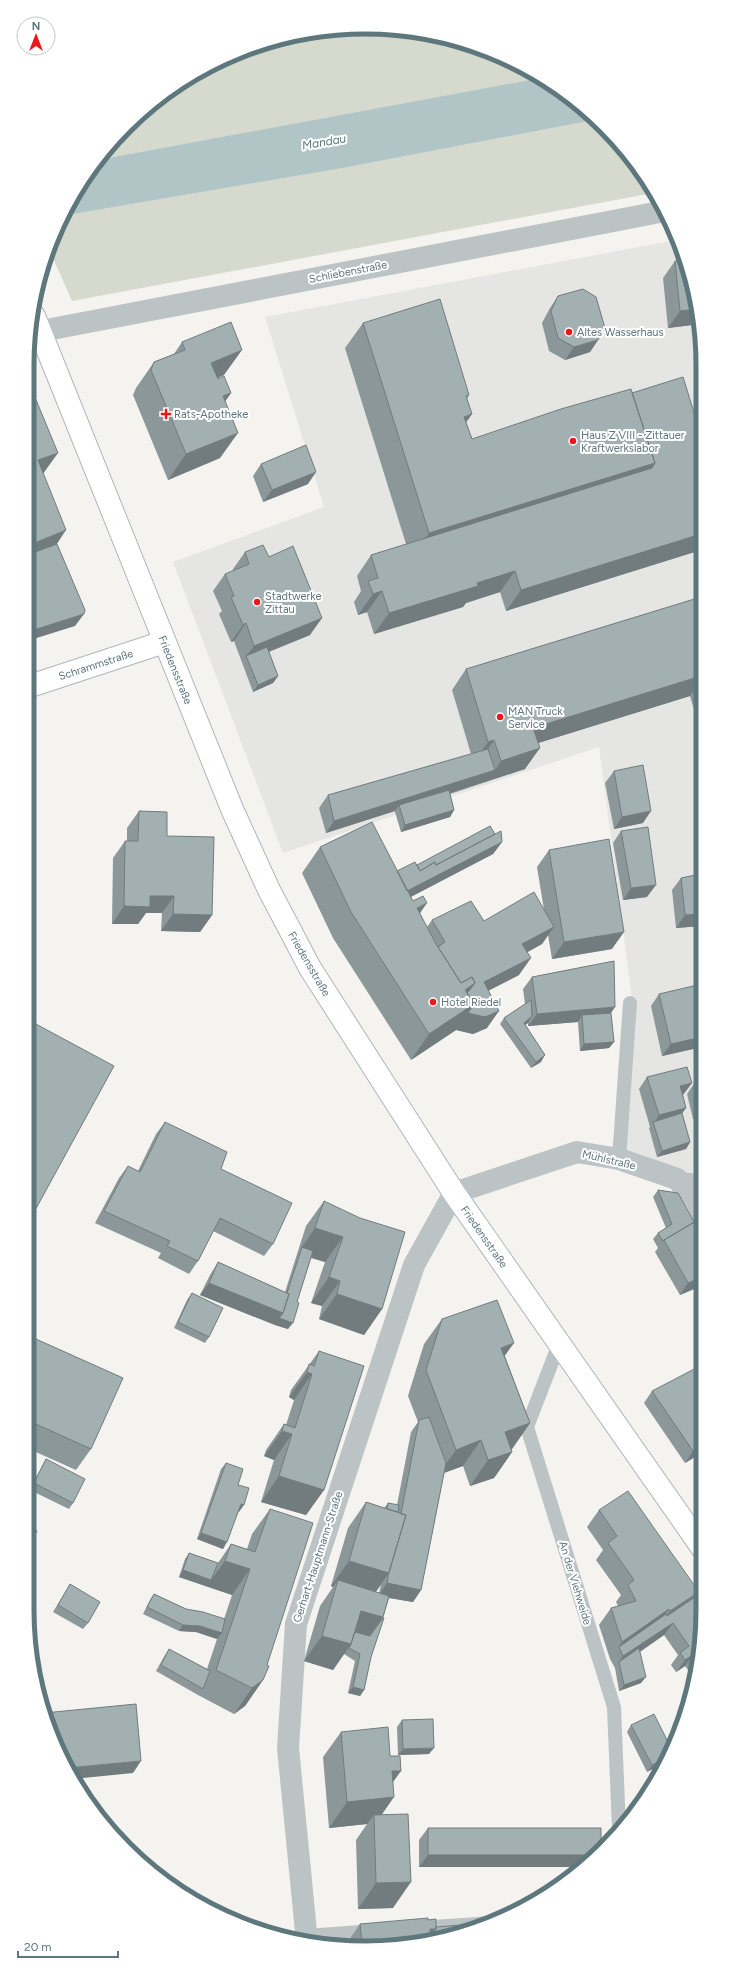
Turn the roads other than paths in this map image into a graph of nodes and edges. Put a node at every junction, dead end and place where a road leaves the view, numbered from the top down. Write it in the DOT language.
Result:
graph roads {
  1 [pos="658,212"];
  2 [pos="37,327"];
  3 [pos="36,330"];
  4 [pos="164,642"];
  5 [pos="34,685"];
  6 [pos="630,1003"];
  7 [pos="619,1159"];
  8 [pos="677,1179"];
  9 [pos="696,1181"];
  10 [pos="454,1193"];
  11 [pos="696,1201"];
  12 [pos="559,1344"];
  13 [pos="696,1539"];
  14 [pos="619,1823"];
  15 [pos="466,1925"];
  16 [pos="407,1929"];
  17 [pos="391,1930"];
  18 [pos="306,1936"];
  19 [pos="319,1938"];
  1 -- 2 [label="street, Schliebenstraße"];
  3 -- 4 [label="main road, Friedensstraße"];
  4 -- 5 [label="main road, Schrammstraße"];
  4 -- 10 [label="main road, Friedensstraße"];
  6 -- 7 [label="lane"];
  7 -- 8 [label="street, Mühlstraße"];
  7 -- 10 [label="street, Mühlstraße"];
  8 -- 9 [label="lane"];
  8 -- 11 [label="street"];
  10 -- 12 [label="main road, Friedensstraße"];
  10 -- 18 [label="street, Gerhart-Hauptmann-Straße"];
  12 -- 13 [label="main road, Friedensstraße"];
  12 -- 14 [label="lane, An der Viehweide"];
  15 -- 16 [label="lane"];
  17 -- 19 [label="lane"];
}
